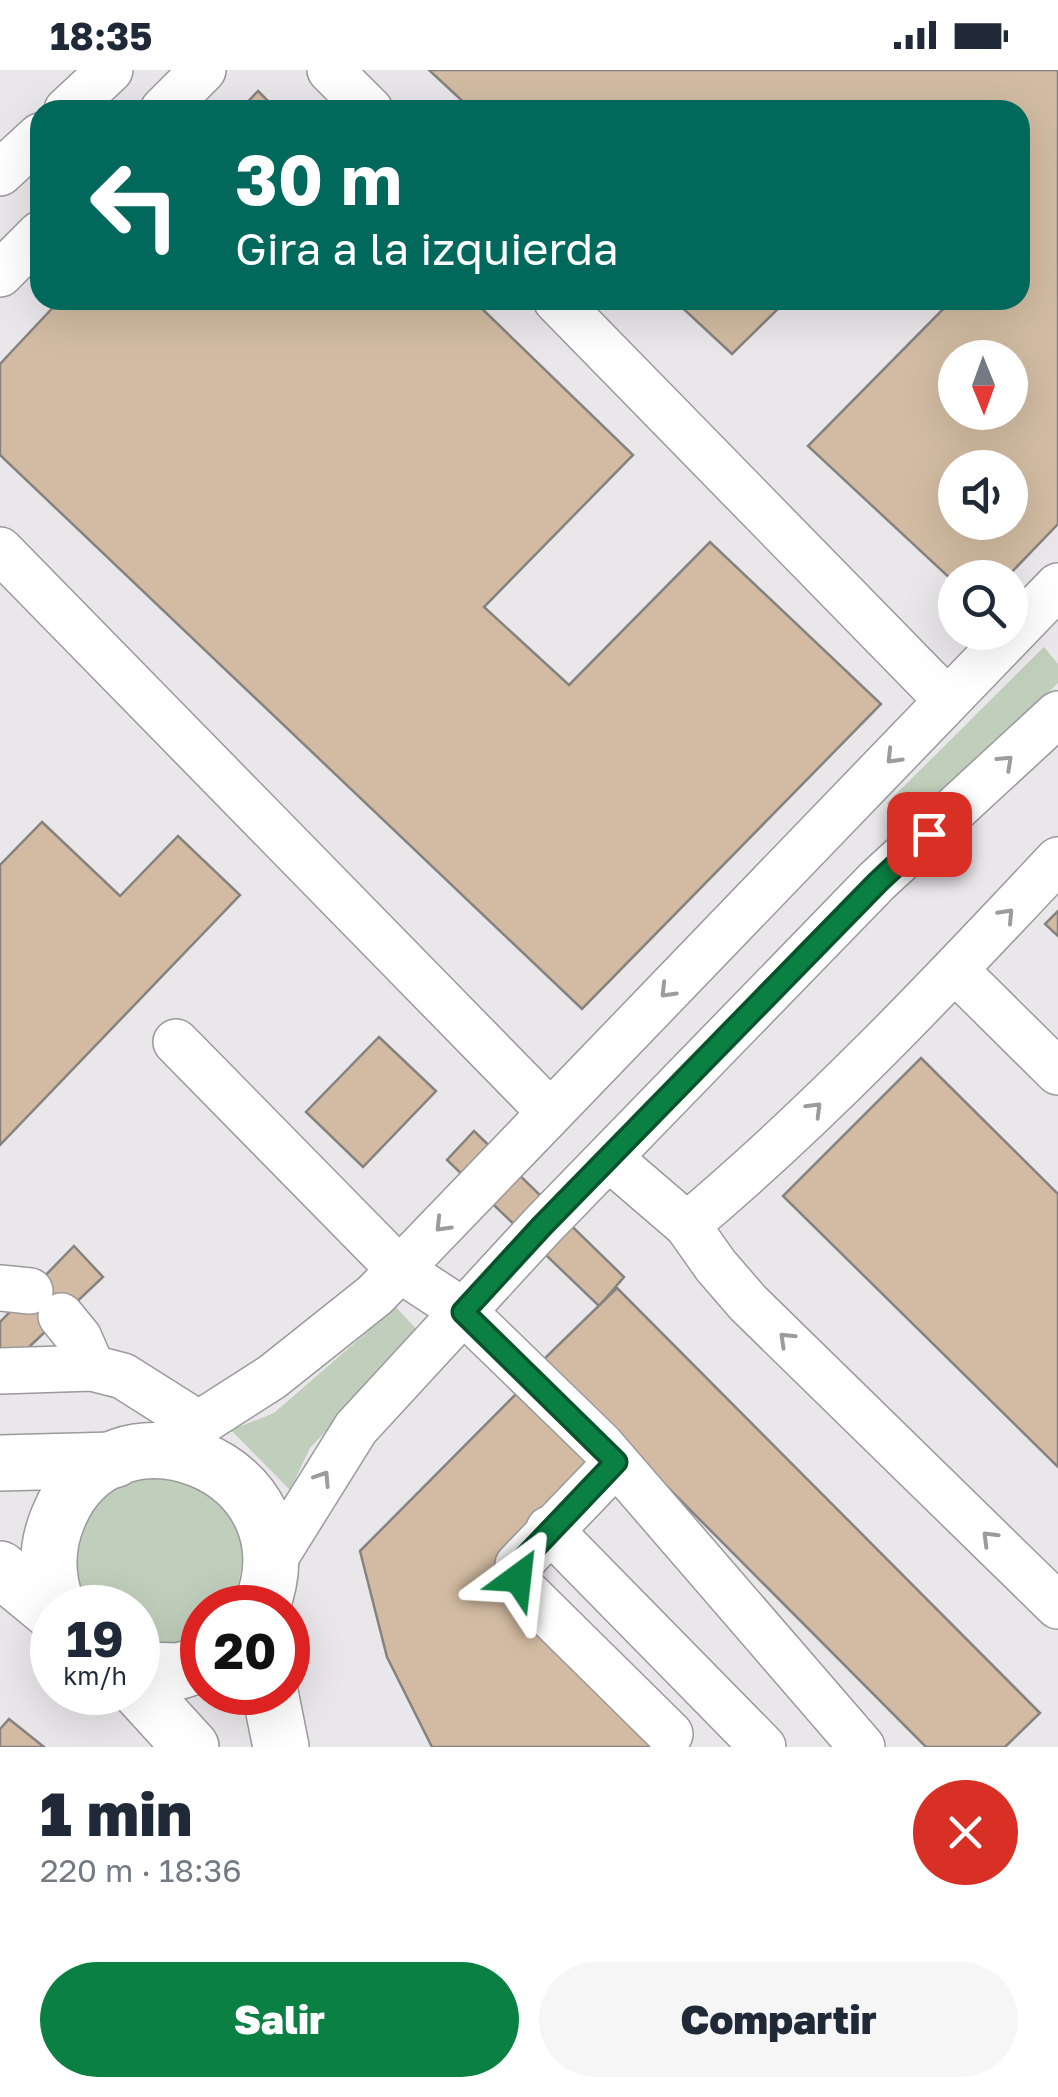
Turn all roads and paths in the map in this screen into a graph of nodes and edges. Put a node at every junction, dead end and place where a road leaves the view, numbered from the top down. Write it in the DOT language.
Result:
graph roads {
  1 [pos="110,70"];
  2 [pos="203,70"];
  3 [pos="330,70"];
  4 [pos="78,100"];
  5 [pos="173,100"];
  6 [pos="360,100"];
  7 [pos="30,145"];
  8 [pos="0,173"];
  9 [pos="30,244"];
  10 [pos="0,274"];
  11 [pos="566,310"];
  12 [pos="0,550"];
  13 [pos="1056,592"];
  14 [pos="948,700"];
  15 [pos="1058,714"];
  16 [pos="1058,860"];
  17 [pos="955,970"];
  18 [pos="176,1042"];
  19 [pos="1058,1072"];
  20 [pos="550,1112"];
  21 [pos="609,1158"];
  22 [pos="687,1225"];
  23 [pos="399,1269"];
  24 [pos="30,1299"];
  25 [pos="463,1312"];
  26 [pos="92,1368"];
  27 [pos="0,1371"];
  28 [pos="157,1445"];
  29 [pos="616,1462"];
  30 [pos="0,1463"];
  31 [pos="549,1529"];
  32 [pos="0,1569"];
  33 [pos="51,1585"];
  34 [pos="268,1585"];
  35 [pos="271,1585"];
  36 [pos="30,1591"];
  37 [pos="1058,1606"];
  38 [pos="160,1714"];
  39 [pos="275,1715"];
  40 [pos="670,1734"];
  41 [pos="190,1747"];
  42 [pos="281,1747"];
  43 [pos="764,1747"];
  44 [pos="862,1747"];
  1 -- 4 [label="street"];
  2 -- 5 [label="street"];
  3 -- 6 [label="street"];
  7 -- 8 [label="street"];
  9 -- 10 [label="street"];
  11 -- 14 [label="street"];
  12 -- 20 [label="street"];
  13 -- 14 [label="street"];
  14 -- 20 [label="street, one-way"];
  21 -- 15 [label="street, one-way"];
  17 -- 16 [label="street, one-way"];
  17 -- 19 [label="street"];
  22 -- 17 [label="street, one-way"];
  18 -- 23 [label="street"];
  20 -- 23 [label="street, one-way"];
  21 -- 22 [label="street"];
  21 -- 25 [label="street"];
  37 -- 22 [label="street, one-way"];
  23 -- 25 [label="street"];
  23 -- 28 [label="street"];
  24 -- 26 [label="street"];
  25 -- 29 [label="street"];
  35 -- 25 [label="street, one-way"];
  26 -- 27 [label="street"];
  26 -- 28 [label="street"];
  28 -- 30 [label="main road"];
  28 -- 33 [label="main road"];
  28 -- 34 [label="main road"];
  29 -- 31 [label="street"];
  29 -- 44 [label="street"];
  31 -- 40 [label="street"];
  31 -- 43 [label="street"];
  32 -- 36 [label="main road"];
  38 -- 41 [label="main road"];
  39 -- 42 [label="main road"];
}
